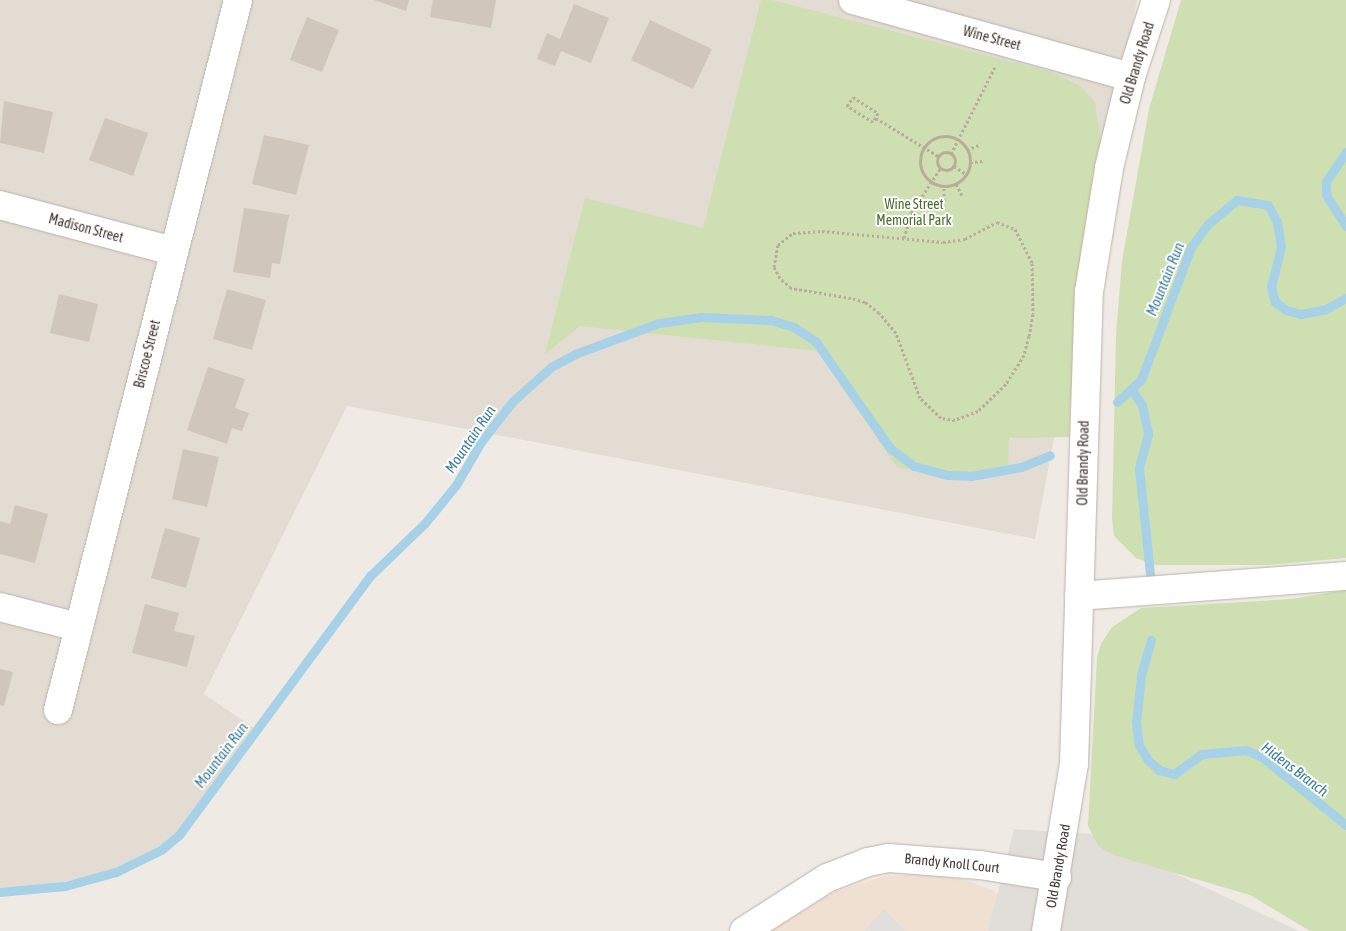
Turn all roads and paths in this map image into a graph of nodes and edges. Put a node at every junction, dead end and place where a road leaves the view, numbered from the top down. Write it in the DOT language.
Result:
graph roads {
  1 [pos="238,0"];
  2 [pos="853,0"];
  3 [pos="1156,0"];
  4 [pos="998,62"];
  5 [pos="1131,77"];
  6 [pos="876,118"];
  7 [pos="959,141"];
  8 [pos="981,144"];
  9 [pos="924,148"];
  10 [pos="967,150"];
  11 [pos="952,154"];
  12 [pos="938,156"];
  13 [pos="984,161"];
  14 [pos="970,162"];
  15 [pos="954,166"];
  16 [pos="940,169"];
  17 [pos="966,174"];
  18 [pos="932,182"];
  19 [pos="956,184"];
  20 [pos="944,186"];
  21 [pos="963,196"];
  22 [pos="944,202"];
  23 [pos="0,205"];
  24 [pos="904,238"];
  25 [pos="173,251"];
  26 [pos="1346,576"];
  27 [pos="1079,596"];
  28 [pos="0,607"];
  29 [pos="78,627"];
  30 [pos="58,710"];
  31 [pos="1057,877"];
  32 [pos="744,931"];
  33 [pos="1046,931"];
  1 -- 25 [label="street, Briscoe Street"];
  2 -- 5 [label="street, Wine Street"];
  3 -- 5 [label="street, Old Brandy Road"];
  4 -- 7 [label="path"];
  5 -- 27 [label="street, Old Brandy Road"];
  6 -- 6 [label="path"];
  6 -- 9 [label="path"];
  7 -- 9 [label="path"];
  7 -- 10 [label="path"];
  7 -- 11 [label="path"];
  8 -- 10 [label="path"];
  9 -- 12 [label="path"];
  9 -- 18 [label="path"];
  10 -- 14 [label="path"];
  11 -- 12 [label="path"];
  11 -- 15 [label="path"];
  12 -- 16 [label="path"];
  13 -- 14 [label="path"];
  14 -- 17 [label="path"];
  15 -- 16 [label="path"];
  15 -- 17 [label="path"];
  16 -- 18 [label="path"];
  17 -- 19 [label="path"];
  18 -- 20 [label="path"];
  18 -- 24 [label="path"];
  19 -- 20 [label="path"];
  19 -- 21 [label="path"];
  20 -- 22 [label="path"];
  23 -- 25 [label="street, Madison Street"];
  24 -- 24 [label="path"];
  25 -- 29 [label="street, Briscoe Street"];
  26 -- 27 [label="street"];
  27 -- 31 [label="street, Old Brandy Road"];
  28 -- 29 [label="street"];
  29 -- 30 [label="street, Briscoe Street"];
  31 -- 32 [label="street, Brandy Knoll Court"];
  31 -- 33 [label="street, Old Brandy Road"];
}
